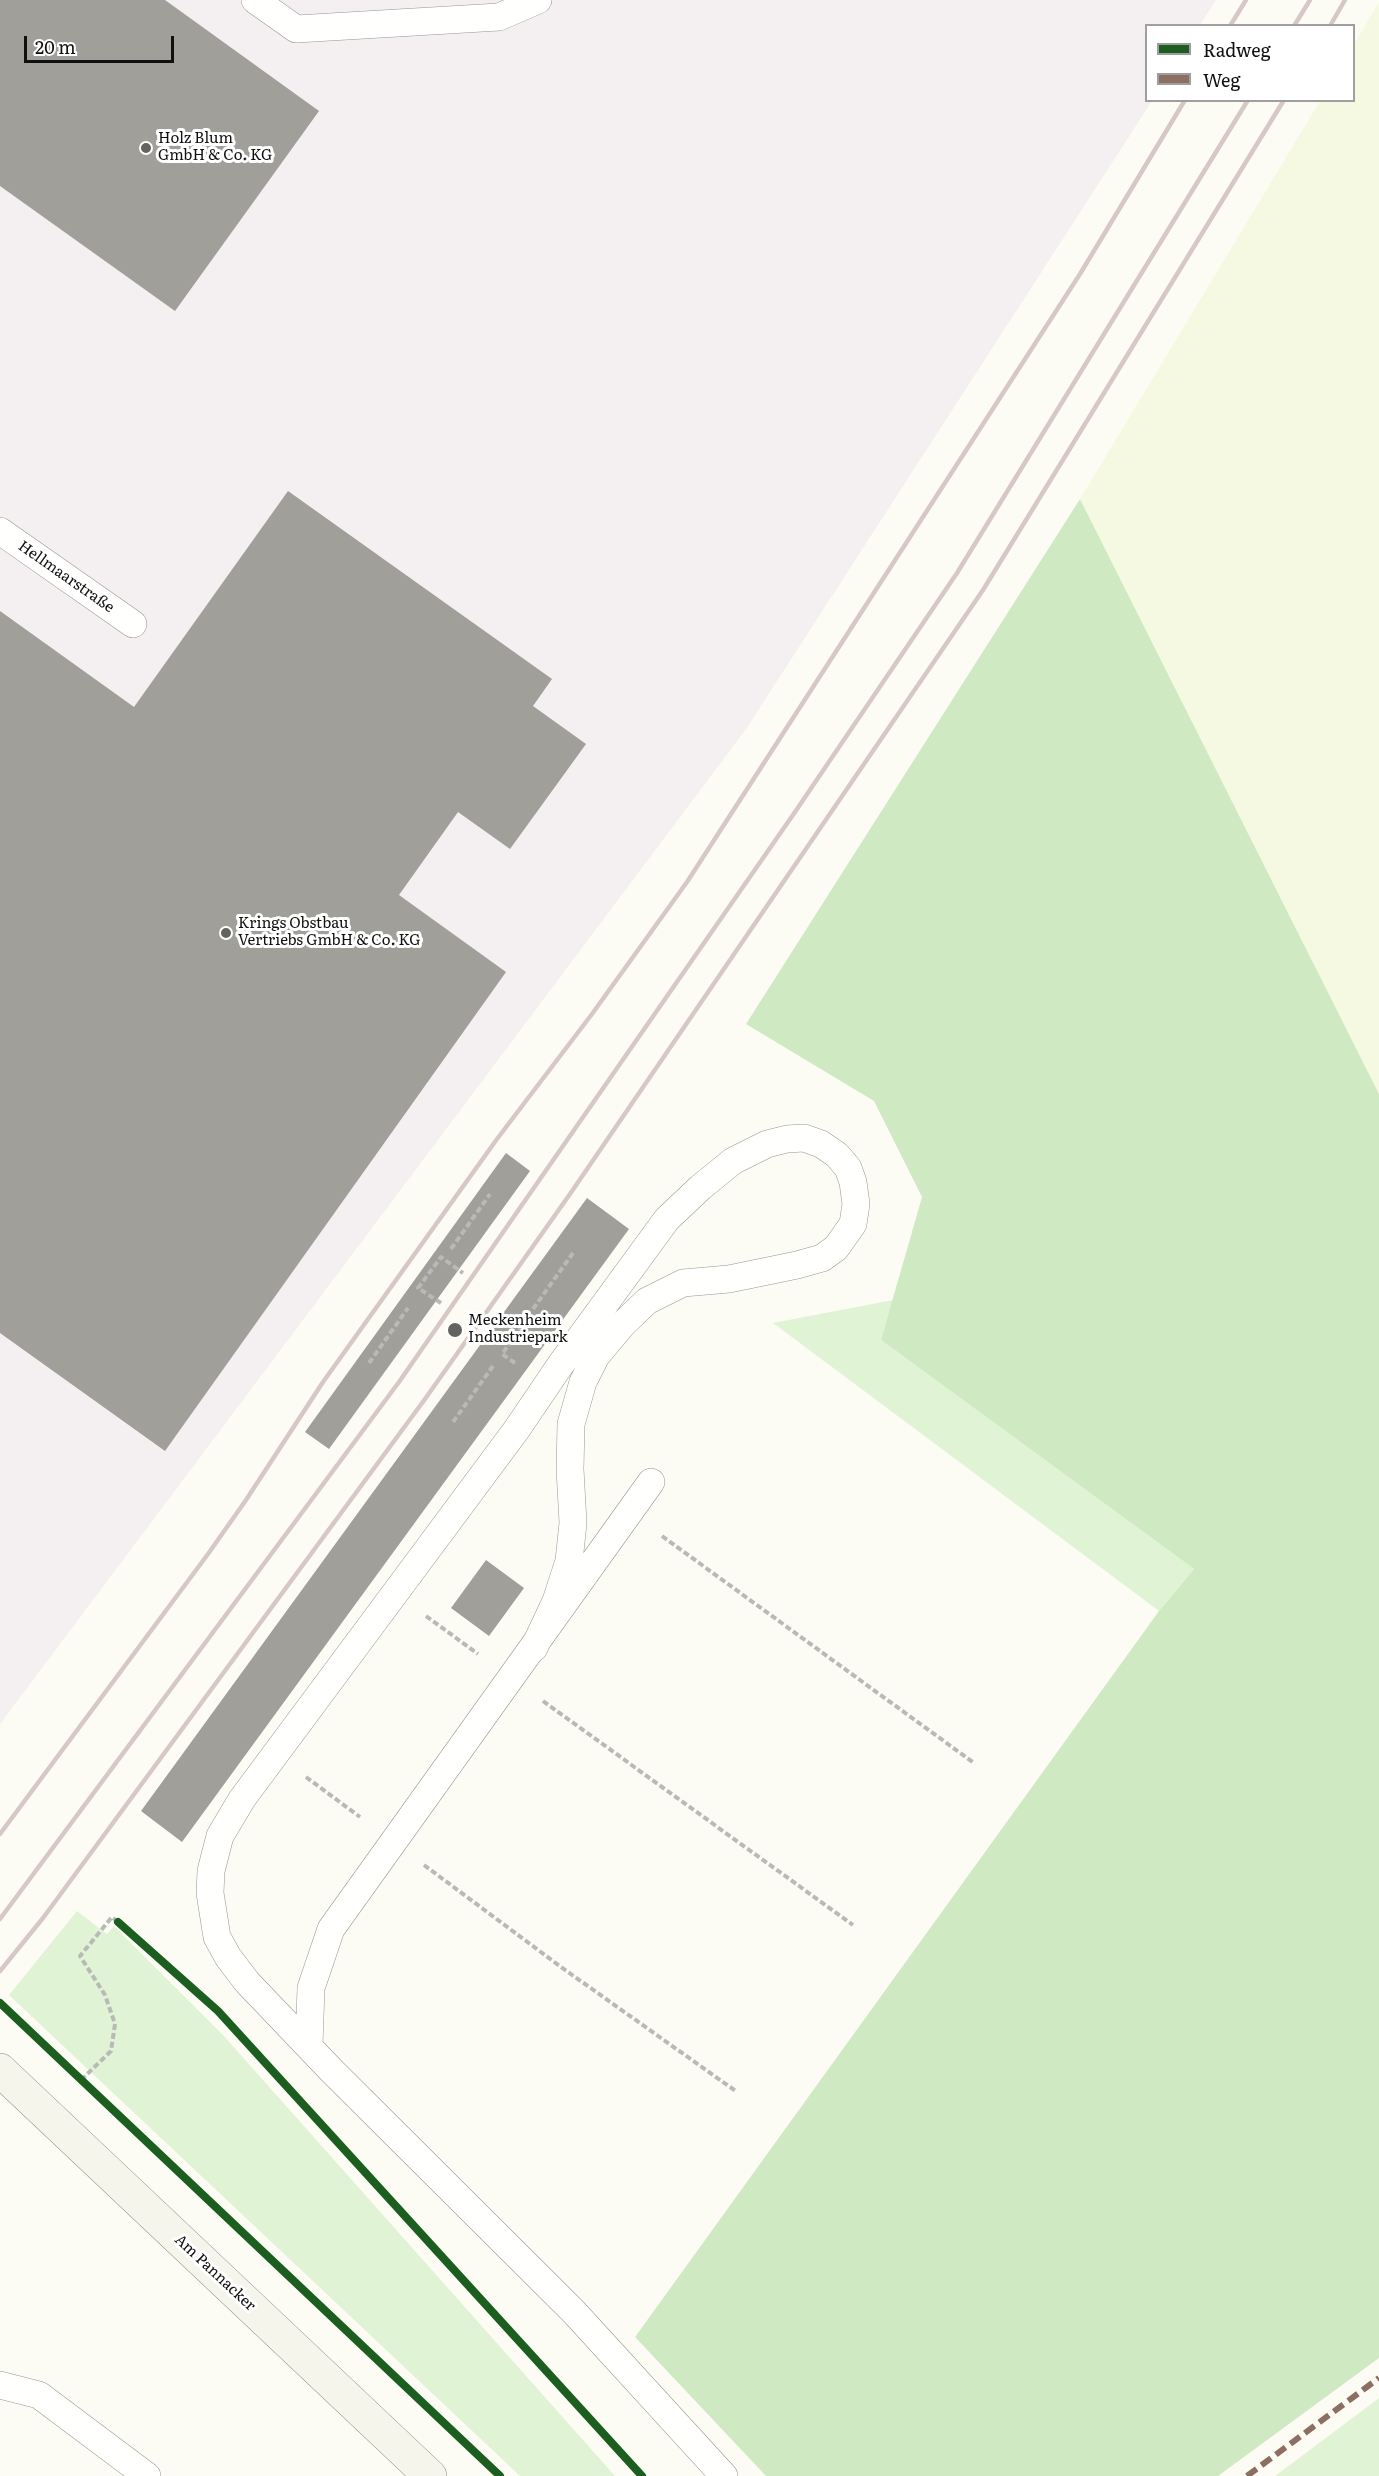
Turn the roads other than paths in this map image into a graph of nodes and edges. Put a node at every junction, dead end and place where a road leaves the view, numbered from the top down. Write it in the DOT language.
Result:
graph roads {
  1 [pos="255,0"];
  2 [pos="538,0"];
  3 [pos="0,531"];
  4 [pos="133,624"];
  5 [pos="651,1482"];
  6 [pos="534,1648"];
  7 [pos="309,2046"];
  8 [pos="4,2074"];
  9 [pos="0,2385"];
  10 [pos="147,2476"];
  11 [pos="430,2476"];
  12 [pos="724,2476"];
  1 -- 2 [label="lane"];
  3 -- 4 [label="lane, Hellmaarstraße"];
  5 -- 6 [label="lane"];
  6 -- 7 [label="lane"];
  6 -- 7 [label="lane"];
  7 -- 12 [label="lane"];
  8 -- 11 [label="main road, Am Pannacker"];
  9 -- 10 [label="lane"];
}
